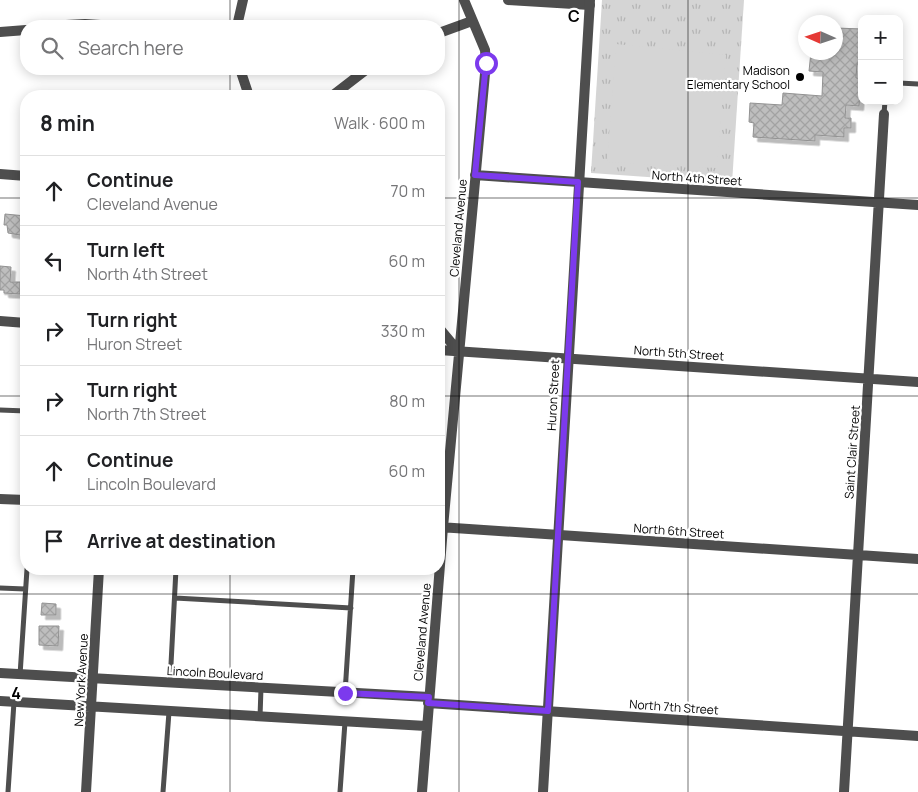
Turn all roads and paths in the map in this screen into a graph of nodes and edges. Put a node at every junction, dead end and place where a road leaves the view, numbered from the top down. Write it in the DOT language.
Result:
graph roads {
  1 [pos="243,0"];
  2 [pos="467,0"];
  3 [pos="508,0"];
  4 [pos="590,2"];
  5 [pos="238,20"];
  6 [pos="472,21"];
  7 [pos="20,30"];
  8 [pos="445,31"];
  9 [pos="0,32"];
  10 [pos="242,75"];
  11 [pos="359,75"];
  12 [pos="903,83"];
  13 [pos="918,84"];
  14 [pos="247,90"];
  15 [pos="340,90"];
  16 [pos="885,105"];
  17 [pos="884,114"];
  18 [pos="0,174"];
  19 [pos="475,175"];
  20 [pos="20,176"];
  21 [pos="578,182"];
  22 [pos="878,202"];
  23 [pos="918,205"];
  24 [pos="0,321"];
  25 [pos="20,323"];
  26 [pos="445,335"];
  27 [pos="445,351"];
  28 [pos="459,352"];
  29 [pos="568,358"];
  30 [pos="869,378"];
  31 [pos="918,382"];
  32 [pos="0,410"];
  33 [pos="20,411"];
  34 [pos="445,488"];
  35 [pos="0,499"];
  36 [pos="20,500"];
  37 [pos="445,527"];
  38 [pos="558,535"];
  39 [pos="858,555"];
  40 [pos="918,559"];
  41 [pos="26,575"];
  42 [pos="100,575"];
  43 [pos="176,575"];
  44 [pos="353,575"];
  45 [pos="437,575"];
  46 [pos="0,588"];
  47 [pos="25,590"];
  48 [pos="175,598"];
  49 [pos="351,608"];
  50 [pos="0,673"];
  51 [pos="20,675"];
  52 [pos="94,679"];
  53 [pos="170,684"];
  54 [pos="261,688"];
  55 [pos="345,693"];
  56 [pos="428,700"];
  57 [pos="0,701"];
  58 [pos="14,702"];
  59 [pos="92,707"];
  60 [pos="548,711"];
  61 [pos="169,712"];
  62 [pos="260,717"];
  63 [pos="345,722"];
  64 [pos="426,726"];
  65 [pos="847,732"];
  66 [pos="918,736"];
  67 [pos="8,792"];
  68 [pos="86,792"];
  69 [pos="163,792"];
  70 [pos="340,792"];
  71 [pos="422,792"];
  72 [pos="427,792"];
  73 [pos="543,792"];
  74 [pos="844,792"];
  1 -- 5 [label="street"];
  2 -- 6 [label="street, Cleveland Avenue"];
  3 -- 4 [label="street"];
  4 -- 21 [label="street, Huron Street"];
  6 -- 8 [label="street"];
  6 -- 19 [label="street, Cleveland Avenue"];
  7 -- 9 [label="street"];
  10 -- 14 [label="street"];
  11 -- 15 [label="street"];
  12 -- 13 [label="lane"];
  16 -- 17 [label="lane"];
  17 -- 22 [label="street, Saint Clair Street"];
  18 -- 20 [label="street"];
  19 -- 21 [label="street, North 4th Street"];
  19 -- 28 [label="street, Cleveland Avenue"];
  21 -- 22 [label="street, North 4th Street"];
  21 -- 29 [label="street, Huron Street"];
  22 -- 23 [label="street, North 4th Street"];
  22 -- 30 [label="street, Saint Clair Street"];
  24 -- 25 [label="street"];
  26 -- 28 [label="street"];
  27 -- 28 [label="street, North 5th Street"];
  28 -- 29 [label="street, North 5th Street"];
  28 -- 34 [label="street, Cleveland Avenue"];
  29 -- 30 [label="street, North 5th Street"];
  29 -- 38 [label="street, Huron Street"];
  30 -- 31 [label="street, North 5th Street"];
  30 -- 39 [label="street, Saint Clair Street"];
  32 -- 33 [label="lane"];
  35 -- 36 [label="street"];
  37 -- 38 [label="street, North 6th Street"];
  38 -- 39 [label="street, North 6th Street"];
  38 -- 60 [label="street, Huron Street"];
  39 -- 40 [label="street, North 6th Street"];
  39 -- 65 [label="street, Saint Clair Street"];
  41 -- 47 [label="lane"];
  42 -- 52 [label="street, New York Avenue"];
  43 -- 48 [label="lane"];
  44 -- 49 [label="lane"];
  45 -- 56 [label="street, Cleveland Avenue"];
  46 -- 47 [label="lane"];
  47 -- 51 [label="lane"];
  48 -- 49 [label="lane"];
  48 -- 53 [label="lane"];
  49 -- 55 [label="lane"];
  50 -- 51 [label="street, Lincoln Boulevard"];
  51 -- 52 [label="street, Lincoln Boulevard"];
  52 -- 53 [label="street, Lincoln Boulevard"];
  52 -- 59 [label="street, New York Avenue"];
  53 -- 54 [label="street, Lincoln Boulevard"];
  54 -- 55 [label="street, Lincoln Boulevard"];
  54 -- 62 [label="lane"];
  55 -- 56 [label="street, Lincoln Boulevard"];
  56 -- 60 [label="street, North 7th Street"];
  56 -- 64 [label="street, Cleveland Avenue"];
  57 -- 58 [label="street"];
  58 -- 59 [label="street"];
  58 -- 67 [label="lane"];
  59 -- 61 [label="street"];
  59 -- 68 [label="street, New York Avenue"];
  60 -- 65 [label="street, North 7th Street"];
  60 -- 73 [label="street, Huron Street"];
  61 -- 62 [label="street"];
  61 -- 69 [label="lane"];
  62 -- 63 [label="street"];
  63 -- 64 [label="street"];
  63 -- 70 [label="lane"];
  64 -- 71 [label="street, Cleveland Avenue"];
  65 -- 66 [label="street, North 7th Street"];
  65 -- 74 [label="street, Saint Clair Street"];
  71 -- 72 [label="lane"];
}
